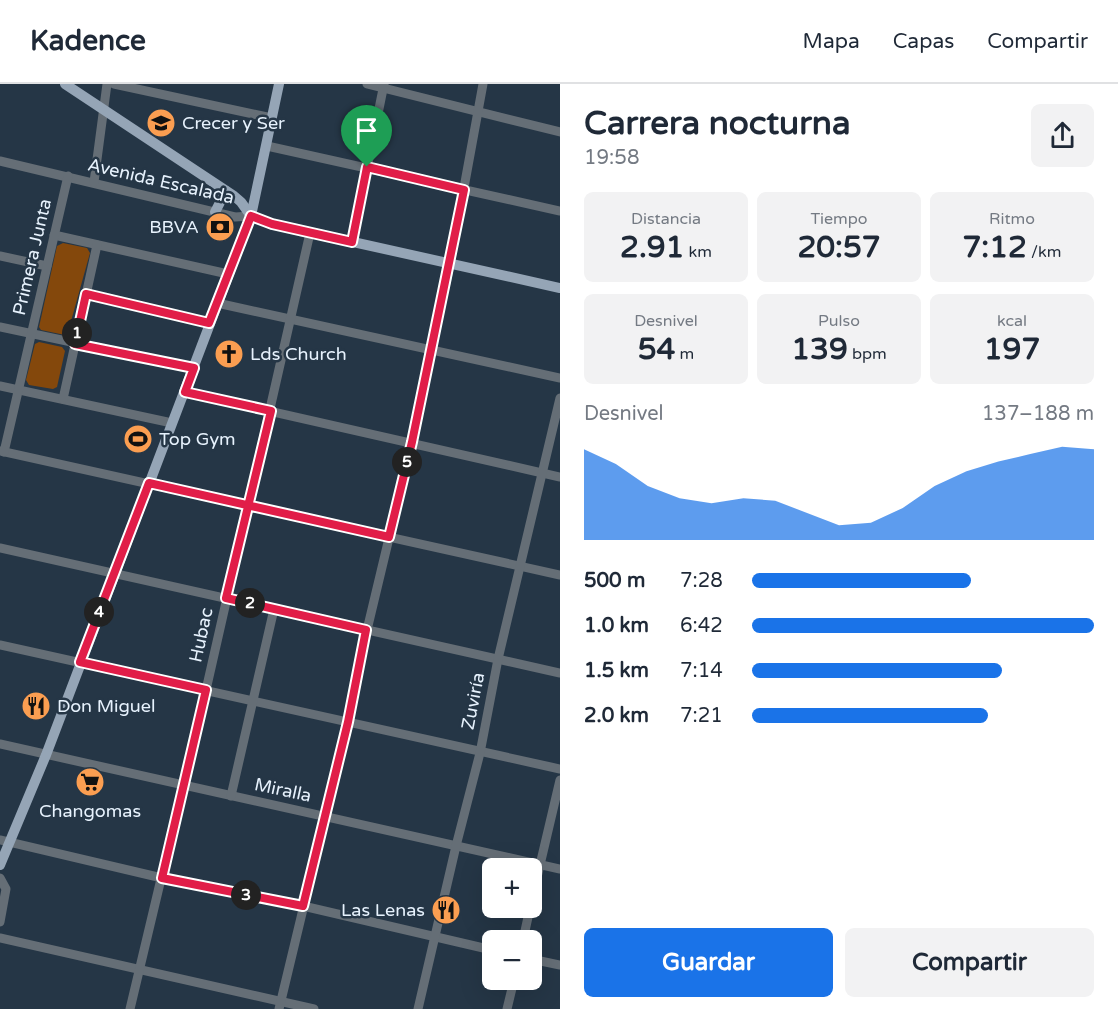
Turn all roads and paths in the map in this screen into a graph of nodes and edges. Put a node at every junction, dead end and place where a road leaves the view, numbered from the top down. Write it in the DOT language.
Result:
graph roads {
  1 [pos="65,84"];
  2 [pos="107,84"];
  3 [pos="114,84"];
  4 [pos="279,84"];
  5 [pos="367,84"];
  6 [pos="483,84"];
  7 [pos="384,86"];
  8 [pos="104,110"];
  9 [pos="478,111"];
  10 [pos="272,118"];
  11 [pos="560,132"];
  12 [pos="267,146"];
  13 [pos="0,161"];
  14 [pos="367,167"];
  15 [pos="68,176"];
  16 [pos="94,182"];
  17 [pos="226,190"];
  18 [pos="464,190"];
  19 [pos="560,211"];
  20 [pos="215,212"];
  21 [pos="251,216"];
  22 [pos="310,232"];
  23 [pos="54,235"];
  24 [pos="352,242"];
  25 [pos="97,245"];
  26 [pos="0,255"];
  27 [pos="450,264"];
  28 [pos="47,266"];
  29 [pos="228,274"];
  30 [pos="560,288"];
  31 [pos="86,294"];
  32 [pos="217,303"];
  33 [pos="290,319"];
  34 [pos="209,323"];
  35 [pos="0,327"];
  36 [pos="31,334"];
  37 [pos="75,344"];
  38 [pos="431,350"];
  39 [pos="194,368"];
  40 [pos="560,378"];
  41 [pos="0,386"];
  42 [pos="18,390"];
  43 [pos="185,392"];
  44 [pos="560,398"];
  45 [pos="63,399"];
  46 [pos="271,411"];
  47 [pos="172,423"];
  48 [pos="412,442"];
  49 [pos="2,451"];
  50 [pos="542,473"];
  51 [pos="560,477"];
  52 [pos="149,483"];
  53 [pos="249,506"];
  54 [pos="389,537"];
  55 [pos="0,549"];
  56 [pos="521,566"];
  57 [pos="113,574"];
  58 [pos="560,574"];
  59 [pos="226,598"];
  60 [pos="274,609"];
  61 [pos="366,630"];
  62 [pos="0,645"];
  63 [pos="498,659"];
  64 [pos="80,662"];
  65 [pos="560,673"];
  66 [pos="206,690"];
  67 [pos="253,700"];
  68 [pos="348,722"];
  69 [pos="0,744"];
  70 [pos="480,753"];
  71 [pos="46,755"];
  72 [pos="560,769"];
  73 [pos="560,780"];
  74 [pos="183,786"];
  75 [pos="231,796"];
  76 [pos="324,815"];
  77 [pos="5,841"];
  78 [pos="456,846"];
  79 [pos="508,858"];
  80 [pos="541,858"];
  81 [pos="0,866"];
  82 [pos="542,866"];
  83 [pos="560,869"];
  84 [pos="0,878"];
  85 [pos="162,878"];
  86 [pos="303,906"];
  87 [pos="0,922"];
  88 [pos="435,937"];
  89 [pos="0,938"];
  90 [pos="482,948"];
  91 [pos="542,961"];
  92 [pos="560,965"];
  93 [pos="139,969"];
  94 [pos="512,990"];
  95 [pos="280,1006"];
  96 [pos="130,1009"];
  97 [pos="314,1009"];
  98 [pos="418,1009"];
  99 [pos="507,1009"];
  1 -- 8 [label="main road"];
  2 -- 8 [label="street"];
  3 -- 10 [label="street"];
  4 -- 10 [label="main road"];
  5 -- 7 [label="street"];
  6 -- 9 [label="street"];
  7 -- 9 [label="street"];
  7 -- 14 [label="street"];
  8 -- 16 [label="street"];
  8 -- 17 [label="main road"];
  9 -- 11 [label="street"];
  9 -- 18 [label="street"];
  10 -- 12 [label="main road"];
  12 -- 14 [label="street"];
  12 -- 21 [label="main road"];
  13 -- 15 [label="street, Avenida Escalada"];
  14 -- 18 [label="street"];
  14 -- 24 [label="street"];
  15 -- 16 [label="street, Avenida Escalada"];
  15 -- 23 [label="street, Primera Junta"];
  16 -- 20 [label="street, Avenida Escalada"];
  17 -- 20 [label="main road"];
  17 -- 21 [label="main road"];
  18 -- 19 [label="street"];
  18 -- 27 [label="street"];
  20 -- 21 [label="street, Avenida Escalada"];
  21 -- 22 [label="main road, Avenida Escalada"];
  21 -- 29 [label="main road"];
  22 -- 24 [label="main road, Avenida Escalada"];
  22 -- 33 [label="street, Hubac"];
  23 -- 25 [label="street"];
  23 -- 28 [label="street, Primera Junta"];
  24 -- 27 [label="main road, Avenida Escalada"];
  25 -- 29 [label="street"];
  25 -- 31 [label="street"];
  26 -- 28 [label="street"];
  27 -- 30 [label="main road, Avenida Escalada"];
  27 -- 38 [label="street"];
  28 -- 36 [label="street, Primera Junta"];
  29 -- 32 [label="main road"];
  31 -- 34 [label="street"];
  31 -- 37 [label="street"];
  32 -- 33 [label="street"];
  32 -- 34 [label="main road"];
  33 -- 38 [label="street"];
  33 -- 46 [label="street, Hubac"];
  34 -- 39 [label="main road"];
  35 -- 36 [label="street"];
  36 -- 37 [label="street"];
  36 -- 42 [label="street, Primera Junta"];
  37 -- 39 [label="street"];
  37 -- 45 [label="street"];
  38 -- 40 [label="street"];
  38 -- 48 [label="street"];
  39 -- 43 [label="main road"];
  41 -- 42 [label="street"];
  42 -- 45 [label="street"];
  42 -- 49 [label="street, Primera Junta"];
  43 -- 46 [label="street"];
  43 -- 47 [label="main road"];
  44 -- 50 [label="street, Zuviría"];
  45 -- 47 [label="street"];
  46 -- 48 [label="street"];
  46 -- 53 [label="street, Hubac"];
  47 -- 52 [label="main road"];
  48 -- 50 [label="street"];
  48 -- 54 [label="street"];
  49 -- 52 [label="street"];
  50 -- 51 [label="street"];
  50 -- 56 [label="street, Zuviría"];
  52 -- 53 [label="street"];
  52 -- 57 [label="main road"];
  53 -- 54 [label="street"];
  53 -- 59 [label="street, Hubac"];
  54 -- 56 [label="street"];
  54 -- 61 [label="street"];
  55 -- 57 [label="street"];
  56 -- 58 [label="street"];
  56 -- 63 [label="street, Zuviría"];
  57 -- 59 [label="street"];
  57 -- 64 [label="main road"];
  59 -- 60 [label="street"];
  59 -- 66 [label="street, Hubac"];
  60 -- 61 [label="street"];
  60 -- 67 [label="street"];
  61 -- 63 [label="street"];
  61 -- 68 [label="street"];
  62 -- 64 [label="street"];
  63 -- 65 [label="street"];
  63 -- 70 [label="street, Zuviría"];
  64 -- 66 [label="street"];
  64 -- 71 [label="main road"];
  66 -- 67 [label="street"];
  66 -- 74 [label="street, Hubac"];
  67 -- 68 [label="street"];
  67 -- 75 [label="street"];
  68 -- 70 [label="street"];
  68 -- 76 [label="street"];
  69 -- 71 [label="street, Miralla"];
  70 -- 72 [label="street"];
  70 -- 78 [label="street, Zuviría"];
  71 -- 74 [label="street, Miralla"];
  71 -- 77 [label="main road"];
  73 -- 80 [label="street"];
  74 -- 75 [label="street, Miralla"];
  74 -- 85 [label="street, Hubac"];
  75 -- 76 [label="street, Miralla"];
  76 -- 78 [label="street, Miralla"];
  76 -- 86 [label="street"];
  77 -- 81 [label="main road"];
  77 -- 85 [label="street"];
  78 -- 79 [label="street, Miralla"];
  78 -- 88 [label="street, Zuviría"];
  82 -- 83 [label="street, Miralla"];
  84 -- 87 [label="street"];
  85 -- 86 [label="street"];
  85 -- 93 [label="street, Hubac"];
  86 -- 88 [label="street"];
  86 -- 95 [label="street"];
  88 -- 90 [label="street"];
  88 -- 98 [label="street, Zuviría"];
  89 -- 93 [label="street"];
  91 -- 92 [label="street"];
  93 -- 95 [label="street"];
  93 -- 96 [label="street, Hubac"];
  94 -- 99 [label="street"];
  95 -- 97 [label="street"];
}
